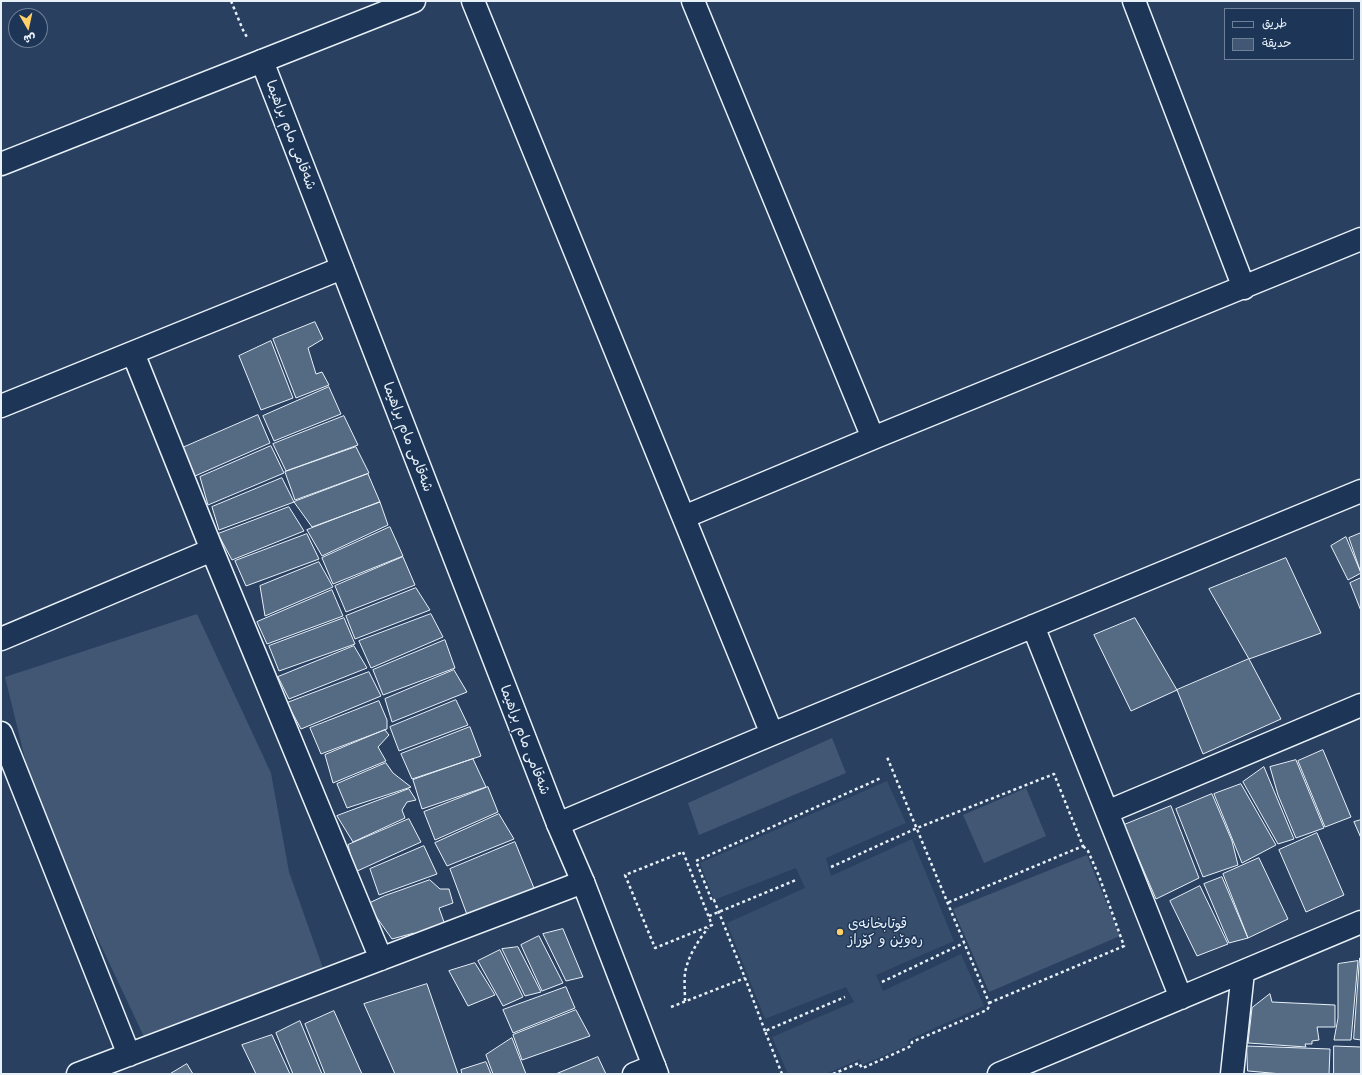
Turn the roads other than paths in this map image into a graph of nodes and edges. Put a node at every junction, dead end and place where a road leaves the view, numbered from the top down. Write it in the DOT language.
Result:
graph roads {
  1 [pos="414,1"];
  2 [pos="473,1"];
  3 [pos="693,1"];
  4 [pos="1134,1"];
  5 [pos="262,62"];
  6 [pos="1,164"];
  7 [pos="1361,239"];
  8 [pos="342,268"];
  9 [pos="1244,288"];
  10 [pos="133,352"];
  11 [pos="1,406"];
  12 [pos="873,438"];
  13 [pos="1361,491"];
  14 [pos="684,517"];
  15 [pos="212,550"];
  16 [pos="1033,626"];
  17 [pos="1,638"];
  18 [pos="1361,704"];
  19 [pos="1,733"];
  20 [pos="772,734"];
  21 [pos="1107,812"];
  22 [pos="558,824"];
  23 [pos="583,882"];
  24 [pos="1361,922"];
  25 [pos="381,959"];
  26 [pos="1243,972"];
  27 [pos="1181,998"];
  28 [pos="129,1055"];
  29 [pos="656,1070"];
  30 [pos="78,1074"];
  31 [pos="634,1074"];
  32 [pos="999,1074"];
  33 [pos="1232,1074"];
  1 -- 5 [label="street"];
  2 -- 14 [label="street"];
  3 -- 12 [label="street"];
  4 -- 9 [label="street"];
  5 -- 6 [label="street"];
  5 -- 8 [label="street, شەقامی مام براهیما"];
  7 -- 9 [label="street"];
  8 -- 10 [label="street"];
  8 -- 22 [label="street, شەقامی مام براهیما"];
  9 -- 12 [label="street"];
  10 -- 11 [label="street"];
  10 -- 15 [label="street"];
  12 -- 14 [label="street"];
  13 -- 16 [label="street"];
  14 -- 20 [label="street"];
  15 -- 17 [label="street"];
  15 -- 25 [label="street"];
  16 -- 20 [label="street"];
  16 -- 21 [label="street"];
  18 -- 21 [label="street"];
  19 -- 28 [label="street"];
  20 -- 22 [label="street"];
  21 -- 27 [label="street"];
  22 -- 23 [label="street, شەقامی مام براهیما"];
  23 -- 25 [label="street"];
  23 -- 29 [label="street, شەقامی مام براهیما"];
  24 -- 26 [label="street"];
  25 -- 28 [label="street"];
  26 -- 27 [label="street"];
  26 -- 33 [label="street"];
  27 -- 32 [label="street"];
  28 -- 30 [label="street"];
  29 -- 31 [label="street"];
}
